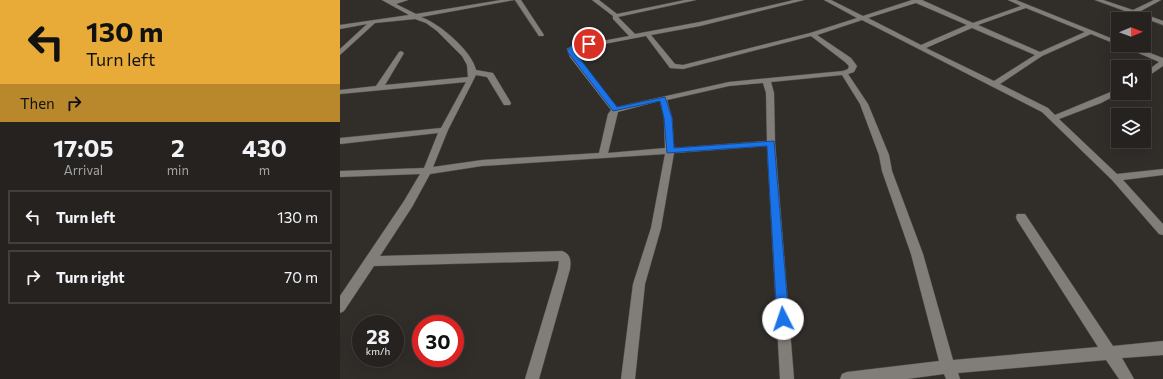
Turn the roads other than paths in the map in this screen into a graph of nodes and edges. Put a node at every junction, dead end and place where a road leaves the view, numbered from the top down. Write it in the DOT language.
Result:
graph roads {
  1 [pos="405,0"];
  2 [pos="511,0"];
  3 [pos="518,0"];
  4 [pos="594,0"];
  5 [pos="693,0"];
  6 [pos="801,0"];
  7 [pos="827,0"];
  8 [pos="917,0"];
  9 [pos="1011,0"];
  10 [pos="1098,0"];
  11 [pos="1158,0"];
  12 [pos="388,2"];
  13 [pos="1027,6"];
  14 [pos="1130,12"];
  15 [pos="1135,12"];
  16 [pos="415,16"];
  17 [pos="616,16"];
  18 [pos="865,18"];
  19 [pos="1151,19"];
  20 [pos="373,22"];
  21 [pos="1163,23"];
  22 [pos="973,25"];
  23 [pos="340,27"];
  24 [pos="1091,32"];
  25 [pos="647,34"];
  26 [pos="812,34"];
  27 [pos="541,35"];
  28 [pos="633,36"];
  29 [pos="1111,40"];
  30 [pos="922,47"];
  31 [pos="1139,52"];
  32 [pos="340,53"];
  33 [pos="401,53"];
  34 [pos="1040,55"];
  35 [pos="1163,62"];
  36 [pos="1151,71"];
  37 [pos="844,73"];
  38 [pos="472,75"];
  39 [pos="766,80"];
  40 [pos="995,84"];
  41 [pos="379,88"];
  42 [pos="340,92"];
  43 [pos="1111,94"];
  44 [pos="663,98"];
  45 [pos="507,103"];
  46 [pos="615,110"];
  47 [pos="1054,118"];
  48 [pos="444,130"];
  49 [pos="340,141"];
  50 [pos="771,143"];
  51 [pos="670,151"];
  52 [pos="603,156"];
  53 [pos="427,171"];
  54 [pos="1163,172"];
  55 [pos="340,174"];
  56 [pos="1115,178"];
  57 [pos="1021,217"];
  58 [pos="1163,231"];
  59 [pos="370,261"];
  60 [pos="340,307"];
  61 [pos="1163,348"];
  62 [pos="1110,353"];
  63 [pos="951,373"];
  64 [pos="532,379"];
  65 [pos="628,379"];
  66 [pos="787,379"];
  67 [pos="847,379"];
  68 [pos="1128,379"];
  1 -- 12 [label="street"];
  2 -- 16 [label="street"];
  3 -- 27 [label="street"];
  4 -- 17 [label="street"];
  5 -- 17 [label="street"];
  6 -- 25 [label="street"];
  7 -- 18 [label="street"];
  8 -- 18 [label="street"];
  8 -- 22 [label="street"];
  9 -- 13 [label="street"];
  10 -- 14 [label="street"];
  11 -- 15 [label="street"];
  12 -- 16 [label="street"];
  13 -- 22 [label="street"];
  13 -- 24 [label="street"];
  16 -- 20 [label="street"];
  16 -- 38 [label="street"];
  17 -- 28 [label="street"];
  18 -- 26 [label="street"];
  18 -- 30 [label="street"];
  19 -- 21 [label="street"];
  20 -- 23 [label="street"];
  20 -- 32 [label="street"];
  22 -- 30 [label="street"];
  22 -- 34 [label="street"];
  24 -- 29 [label="street"];
  24 -- 34 [label="street"];
  25 -- 26 [label="street"];
  25 -- 28 [label="street"];
  26 -- 37 [label="street"];
  28 -- 46 [label="street"];
  30 -- 40 [label="street"];
  31 -- 35 [label="street"];
  33 -- 41 [label="street"];
  34 -- 40 [label="street"];
  35 -- 36 [label="street"];
  37 -- 39 [label="street"];
  37 -- 63 [label="street"];
  38 -- 41 [label="street"];
  38 -- 45 [label="street"];
  38 -- 48 [label="street"];
  39 -- 44 [label="street"];
  39 -- 50 [label="street"];
  40 -- 47 [label="street"];
  41 -- 42 [label="street"];
  43 -- 47 [label="street"];
  44 -- 46 [label="street"];
  44 -- 51 [label="street"];
  46 -- 52 [label="street"];
  47 -- 56 [label="street"];
  48 -- 49 [label="street"];
  48 -- 53 [label="street"];
  50 -- 51 [label="street"];
  50 -- 66 [label="street"];
  51 -- 52 [label="street"];
  51 -- 65 [label="street"];
  52 -- 53 [label="street"];
  53 -- 55 [label="street"];
  53 -- 59 [label="street"];
  54 -- 56 [label="street"];
  56 -- 58 [label="street"];
  57 -- 62 [label="street"];
  59 -- 60 [label="street"];
  59 -- 64 [label="street"];
  61 -- 62 [label="street"];
  62 -- 63 [label="street"];
  62 -- 68 [label="street"];
  63 -- 67 [label="street"];
}
